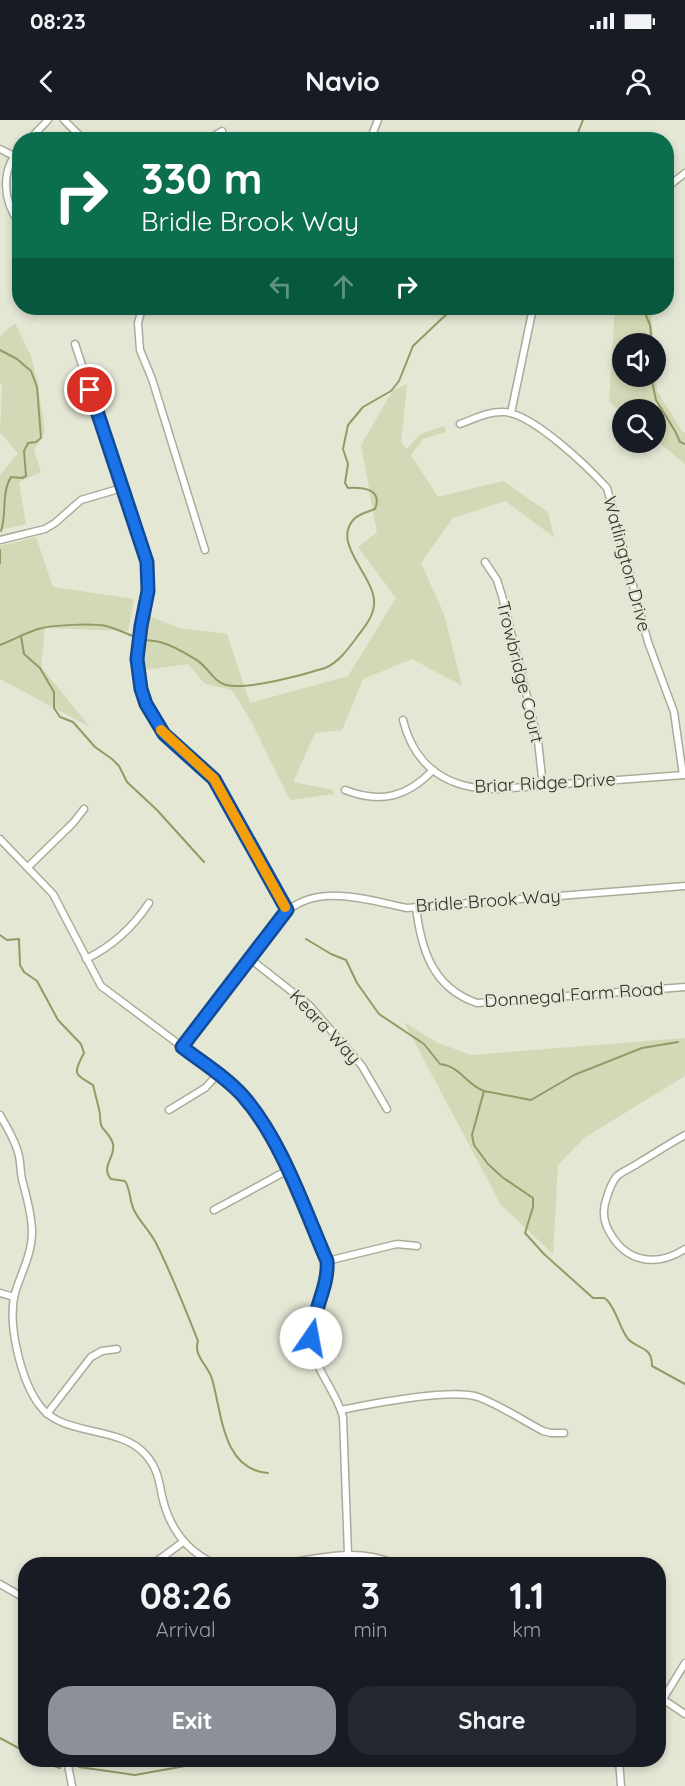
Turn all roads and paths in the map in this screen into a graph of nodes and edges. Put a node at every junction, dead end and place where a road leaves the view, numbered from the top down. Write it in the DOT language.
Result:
graph roads {
  1 [pos="48,120"];
  2 [pos="64,120"];
  3 [pos="37,132"];
  4 [pos="76,132"];
  5 [pos="12,161"];
  6 [pos="12,209"];
  7 [pos="140,315"];
  8 [pos="532,315"];
  9 [pos="75,344"];
  10 [pos="511,413"];
  11 [pos="460,424"];
  12 [pos="122,488"];
  13 [pos="0,540"];
  14 [pos="205,550"];
  15 [pos="485,562"];
  16 [pos="403,720"];
  17 [pos="433,770"];
  18 [pos="684,775"];
  19 [pos="543,786"];
  20 [pos="345,790"];
  21 [pos="84,809"];
  22 [pos="0,838"];
  23 [pos="28,867"];
  24 [pos="685,886"];
  25 [pos="149,903"];
  26 [pos="416,907"];
  27 [pos="287,910"];
  28 [pos="249,958"];
  29 [pos="86,959"];
  30 [pos="685,987"];
  31 [pos="182,1047"];
  32 [pos="218,1074"];
  33 [pos="387,1109"];
  34 [pos="169,1110"];
  35 [pos="0,1115"];
  36 [pos="685,1135"];
  37 [pos="288,1170"];
  38 [pos="214,1210"];
  39 [pos="417,1246"];
  40 [pos="685,1249"];
  41 [pos="327,1261"];
  42 [pos="0,1293"];
  43 [pos="14,1297"];
  44 [pos="117,1349"];
  45 [pos="341,1410"];
  46 [pos="47,1414"];
  47 [pos="564,1433"];
  48 [pos="183,1542"];
  49 [pos="348,1554"];
  50 [pos="163,1557"];
  51 [pos="203,1557"];
  52 [pos="328,1557"];
  53 [pos="372,1557"];
  54 [pos="0,1584"];
  55 [pos="18,1594"];
  56 [pos="685,1664"];
  57 [pos="666,1691"];
  58 [pos="666,1701"];
  59 [pos="685,1714"];
  60 [pos="69,1767"];
  61 [pos="620,1767"];
  62 [pos="72,1786"];
  63 [pos="621,1786"];
  1 -- 3 [label="street"];
  2 -- 4 [label="street"];
  5 -- 6 [label="street"];
  7 -- 14 [label="street"];
  8 -- 10 [label="street"];
  9 -- 12 [label="street"];
  10 -- 11 [label="street"];
  10 -- 18 [label="street, Watlington Drive"];
  12 -- 13 [label="street"];
  12 -- 27 [label="street"];
  15 -- 19 [label="street, Trowbridge Court"];
  16 -- 17 [label="street, Briar Ridge Drive"];
  17 -- 19 [label="street, Briar Ridge Drive"];
  17 -- 20 [label="street"];
  18 -- 19 [label="street, Briar Ridge Drive"];
  21 -- 23 [label="street"];
  22 -- 23 [label="street"];
  23 -- 29 [label="street"];
  24 -- 26 [label="street, Bridle Brook Way"];
  25 -- 29 [label="street"];
  26 -- 27 [label="street, Bridle Brook Way"];
  26 -- 30 [label="street, Donnegal Farm Road"];
  27 -- 28 [label="street, Bridle Brook Way"];
  28 -- 31 [label="street, Bridle Brook Way"];
  28 -- 33 [label="street, Keara Way"];
  29 -- 31 [label="street"];
  31 -- 32 [label="street"];
  32 -- 34 [label="street"];
  32 -- 37 [label="street"];
  35 -- 43 [label="street"];
  36 -- 40 [label="street"];
  37 -- 38 [label="street"];
  37 -- 41 [label="street"];
  39 -- 41 [label="street"];
  41 -- 45 [label="street"];
  42 -- 43 [label="street"];
  43 -- 46 [label="street"];
  44 -- 46 [label="street"];
  45 -- 47 [label="street"];
  45 -- 49 [label="street"];
  46 -- 48 [label="street"];
  48 -- 50 [label="street"];
  48 -- 51 [label="street"];
  49 -- 52 [label="street"];
  49 -- 53 [label="street"];
  54 -- 55 [label="street"];
  56 -- 57 [label="street"];
  58 -- 59 [label="street"];
  60 -- 62 [label="street"];
  61 -- 63 [label="street"];
}
